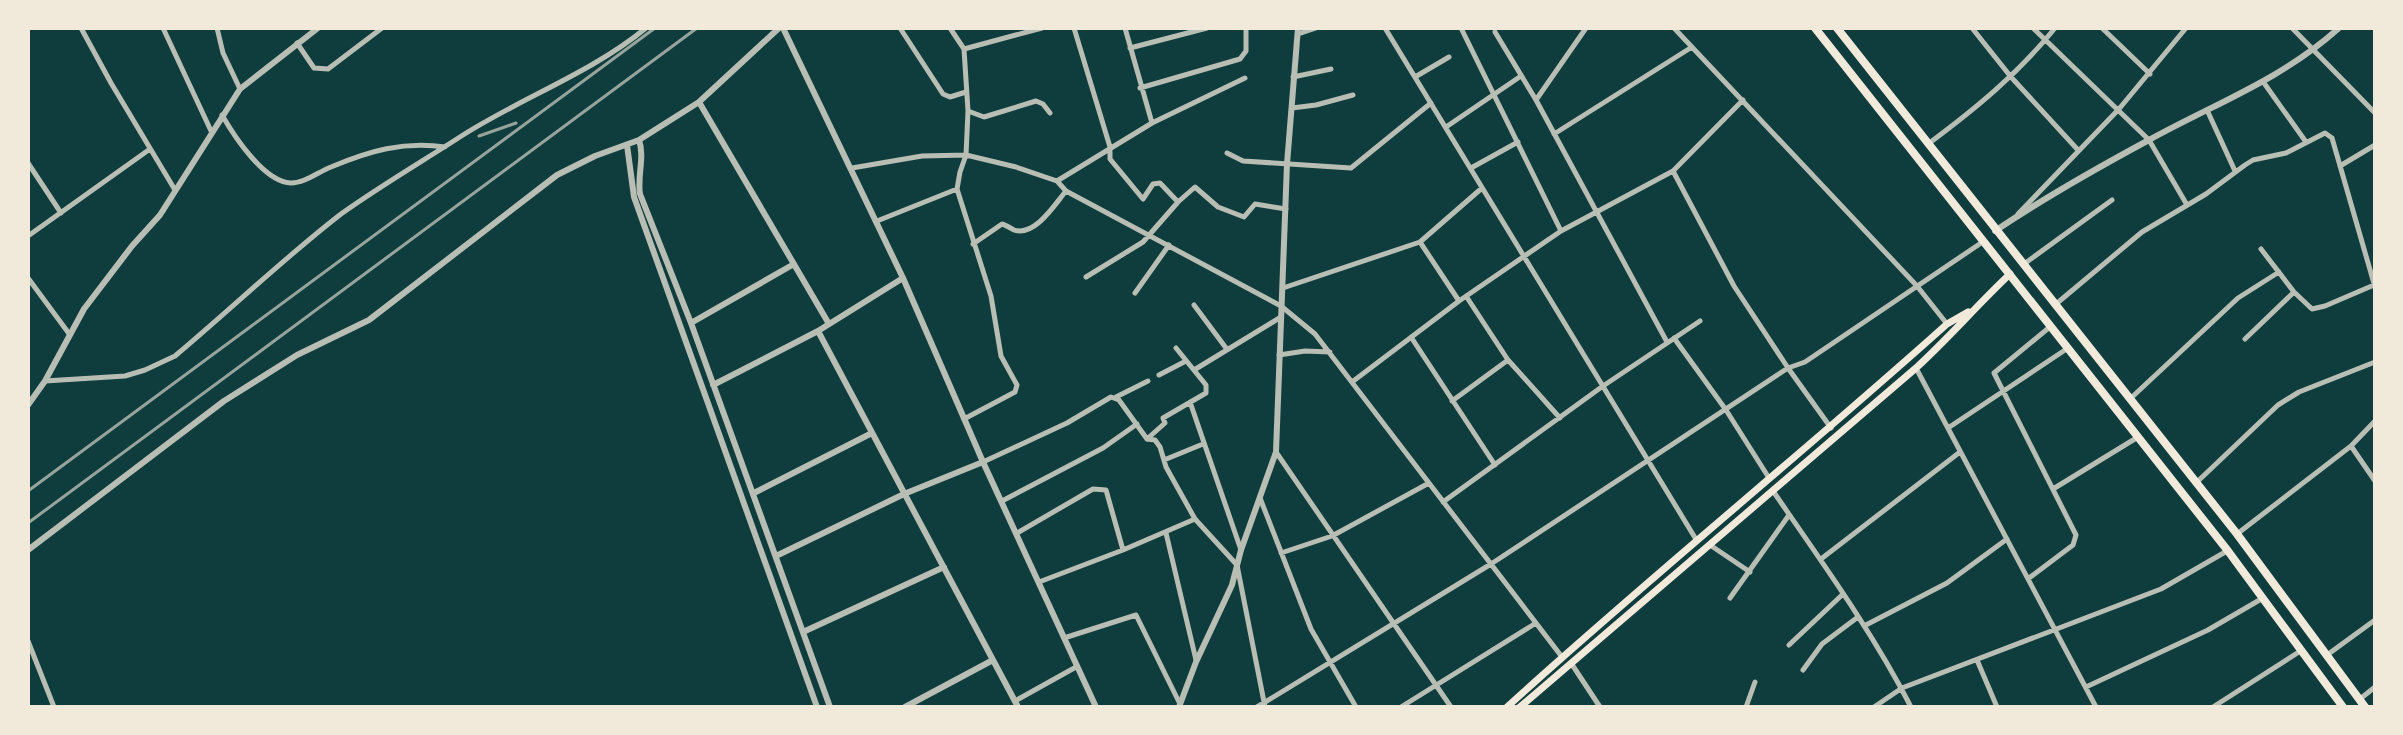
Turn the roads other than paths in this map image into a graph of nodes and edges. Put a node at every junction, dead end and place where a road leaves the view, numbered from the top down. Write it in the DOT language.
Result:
graph roads {
  1 [pos="81,28"];
  2 [pos="163,28"];
  3 [pos="217,28"];
  4 [pos="318,28"];
  5 [pos="382,28"];
  6 [pos="646,28"];
  7 [pos="781,28"];
  8 [pos="900,28"];
  9 [pos="950,28"];
  10 [pos="1042,28"];
  11 [pos="1074,28"];
  12 [pos="1125,28"];
  13 [pos="1207,28"];
  14 [pos="1246,28"];
  15 [pos="1316,28"];
  16 [pos="1385,28"];
  17 [pos="1461,28"];
  18 [pos="1586,28"];
  19 [pos="1674,28"];
  20 [pos="1815,28"];
  21 [pos="1837,28"];
  22 [pos="1972,28"];
  23 [pos="2033,28"];
  24 [pos="2055,28"];
  25 [pos="2102,28"];
  26 [pos="2186,28"];
  27 [pos="2292,28"];
  28 [pos="2339,28"];
  29 [pos="961,30"];
  30 [pos="1024,30"];
  31 [pos="1298,31"];
  32 [pos="1495,32"];
  33 [pos="958,38"];
  34 [pos="2045,40"];
  35 [pos="297,43"];
  36 [pos="1692,47"];
  37 [pos="1130,48"];
  38 [pos="964,49"];
  39 [pos="2314,50"];
  40 [pos="1449,57"];
  41 [pos="1331,69"];
  42 [pos="2150,74"];
  43 [pos="1521,75"];
  44 [pos="1293,77"];
  45 [pos="1415,77"];
  46 [pos="2011,77"];
  47 [pos="1245,78"];
  48 [pos="2264,83"];
  49 [pos="1140,88"];
  50 [pos="240,89"];
  51 [pos="966,92"];
  52 [pos="1495,94"];
  53 [pos="1353,95"];
  54 [pos="1536,100"];
  55 [pos="1743,100"];
  56 [pos="699,102"];
  57 [pos="1431,103"];
  58 [pos="1292,108"];
  59 [pos="2119,109"];
  60 [pos="2207,110"];
  61 [pos="968,111"];
  62 [pos="1050,113"];
  63 [pos="2375,113"];
  64 [pos="221,115"];
  65 [pos="1152,123"];
  66 [pos="1446,127"];
  67 [pos="212,133"];
  68 [pos="1554,134"];
  69 [pos="639,140"];
  70 [pos="2149,140"];
  71 [pos="1518,142"];
  72 [pos="2306,142"];
  73 [pos="1927,144"];
  74 [pos="627,145"];
  75 [pos="2375,145"];
  76 [pos="445,147"];
  77 [pos="1110,147"];
  78 [pos="150,149"];
  79 [pos="2078,150"];
  80 [pos="1227,153"];
  81 [pos="966,155"];
  82 [pos="28,163"];
  83 [pos="1287,164"];
  84 [pos="2340,166"];
  85 [pos="852,168"];
  86 [pos="1471,168"];
  87 [pos="1673,171"];
  88 [pos="2235,172"];
  89 [pos="1057,181"];
  90 [pos="1482,188"];
  91 [pos="957,189"];
  92 [pos="175,190"];
  93 [pos="1066,191"];
  94 [pos="2112,200"];
  95 [pos="1178,202"];
  96 [pos="2187,205"];
  97 [pos="1286,209"];
  98 [pos="1596,212"];
  99 [pos="61,213"];
  100 [pos="2013,219"];
  101 [pos="877,221"];
  102 [pos="1561,231"];
  103 [pos="1995,231"];
  104 [pos="1150,234"];
  105 [pos="28,236"];
  106 [pos="1985,241"];
  107 [pos="1420,242"];
  108 [pos="973,244"];
  109 [pos="1169,245"];
  110 [pos="2261,249"];
  111 [pos="1524,257"];
  112 [pos="794,264"];
  113 [pos="2023,264"];
  114 [pos="2279,272"];
  115 [pos="2010,274"];
  116 [pos="1086,277"];
  117 [pos="28,278"];
  118 [pos="903,278"];
  119 [pos="1917,286"];
  120 [pos="2374,286"];
  121 [pos="1283,288"];
  122 [pos="2294,292"];
  123 [pos="1135,293"];
  124 [pos="1466,296"];
  125 [pos="1459,301"];
  126 [pos="2055,304"];
  127 [pos="1194,305"];
  128 [pos="1281,306"];
  129 [pos="1973,309"];
  130 [pos="1281,317"];
  131 [pos="1700,321"];
  132 [pos="691,323"];
  133 [pos="829,324"];
  134 [pos="1947,324"];
  135 [pos="2051,325"];
  136 [pos="818,331"];
  137 [pos="70,335"];
  138 [pos="1411,337"];
  139 [pos="1674,338"];
  140 [pos="2245,339"];
  141 [pos="1667,342"];
  142 [pos="1176,348"];
  143 [pos="1226,348"];
  144 [pos="2069,348"];
  145 [pos="1330,352"];
  146 [pos="1279,355"];
  147 [pos="1508,360"];
  148 [pos="1186,361"];
  149 [pos="2375,362"];
  150 [pos="1788,368"];
  151 [pos="1916,368"];
  152 [pos="1194,370"];
  153 [pos="2108,371"];
  154 [pos="1159,375"];
  155 [pos="45,381"];
  156 [pos="1148,381"];
  157 [pos="1352,382"];
  158 [pos="2096,382"];
  159 [pos="713,385"];
  160 [pos="1603,386"];
  161 [pos="2005,392"];
  162 [pos="1115,397"];
  163 [pos="2130,399"];
  164 [pos="1452,401"];
  165 [pos="1190,402"];
  166 [pos="28,405"];
  167 [pos="1726,410"];
  168 [pos="1560,418"];
  169 [pos="964,419"];
  170 [pos="2375,421"];
  171 [pos="1137,424"];
  172 [pos="1831,428"];
  173 [pos="1948,428"];
  174 [pos="872,433"];
  175 [pos="2138,437"];
  176 [pos="1147,439"];
  177 [pos="2163,440"];
  178 [pos="1203,444"];
  179 [pos="2351,446"];
  180 [pos="2150,451"];
  181 [pos="1276,452"];
  182 [pos="1960,452"];
  183 [pos="1164,460"];
  184 [pos="1648,461"];
  185 [pos="983,462"];
  186 [pos="1495,465"];
  187 [pos="1769,478"];
  188 [pos="2375,481"];
  189 [pos="1429,483"];
  190 [pos="2196,483"];
  191 [pos="2053,489"];
  192 [pos="1773,491"];
  193 [pos="754,493"];
  194 [pos="904,494"];
  195 [pos="1259,497"];
  196 [pos="1002,501"];
  197 [pos="1443,502"];
  198 [pos="1789,515"];
  199 [pos="1195,519"];
  200 [pos="1017,533"];
  201 [pos="1166,533"];
  202 [pos="2237,534"];
  203 [pos="1332,536"];
  204 [pos="2007,539"];
  205 [pos="1697,541"];
  206 [pos="1710,545"];
  207 [pos="28,550"];
  208 [pos="1123,550"];
  209 [pos="1241,550"];
  210 [pos="2228,551"];
  211 [pos="1281,553"];
  212 [pos="776,556"];
  213 [pos="1821,559"];
  214 [pos="1491,564"];
  215 [pos="1237,565"];
  216 [pos="944,567"];
  217 [pos="1750,572"];
  218 [pos="2029,578"];
  219 [pos="1039,582"];
  220 [pos="1843,594"];
  221 [pos="1730,598"];
  222 [pos="2263,598"];
  223 [pos="1858,617"];
  224 [pos="2375,620"];
  225 [pos="1536,623"];
  226 [pos="1394,624"];
  227 [pos="1864,626"];
  228 [pos="2056,630"];
  229 [pos="803,632"];
  230 [pos="1064,638"];
  231 [pos="28,641"];
  232 [pos="1789,645"];
  233 [pos="2303,650"];
  234 [pos="2327,655"];
  235 [pos="1562,657"];
  236 [pos="31,658"];
  237 [pos="993,660"];
  238 [pos="1977,660"];
  239 [pos="1196,662"];
  240 [pos="1332,662"];
  241 [pos="1571,663"];
  242 [pos="1076,667"];
  243 [pos="1803,670"];
  244 [pos="820,678"];
  245 [pos="1755,682"];
  246 [pos="809,683"];
  247 [pos="1436,686"];
  248 [pos="2085,687"];
  249 [pos="2375,687"];
  250 [pos="1902,688"];
  251 [pos="2363,703"];
  252 [pos="1017,704"];
  253 [pos="1264,705"];
  254 [pos="1180,706"];
  255 [pos="54,707"];
  256 [pos="817,707"];
  257 [pos="830,707"];
  258 [pos="905,707"];
  259 [pos="1005,707"];
  260 [pos="1096,707"];
  261 [pos="1257,707"];
  262 [pos="1356,707"];
  263 [pos="1401,707"];
  264 [pos="1451,707"];
  265 [pos="1507,707"];
  266 [pos="1520,707"];
  267 [pos="1600,707"];
  268 [pos="1746,707"];
  269 [pos="1874,707"];
  270 [pos="1911,707"];
  271 [pos="1997,707"];
  272 [pos="2096,707"];
  273 [pos="2213,707"];
  274 [pos="2343,707"];
  1 -- 78 [label="street"];
  2 -- 67 [label="street"];
  3 -- 50 [label="street"];
  4 -- 35 [label="street"];
  5 -- 35 [label="street"];
  6 -- 76 [label="street"];
  7 -- 56 [label="street"];
  7 -- 85 [label="street"];
  8 -- 51 [label="street"];
  9 -- 33 [label="street"];
  10 -- 30 [label="street"];
  11 -- 77 [label="street"];
  12 -- 37 [label="street"];
  13 -- 37 [label="street"];
  14 -- 49 [label="street"];
  15 -- 31 [label="street"];
  16 -- 45 [label="street"];
  17 -- 52 [label="street"];
  18 -- 54 [label="street"];
  19 -- 36 [label="street"];
  20 -- 106 [label="main road"];
  21 -- 73 [label="main road"];
  22 -- 46 [label="street"];
  23 -- 34 [label="street"];
  24 -- 34 [label="street"];
  25 -- 42 [label="street"];
  26 -- 42 [label="street"];
  27 -- 39 [label="street"];
  28 -- 39 [label="street"];
  29 -- 33 [label="street"];
  30 -- 38 [label="street"];
  31 -- 44 [label="street"];
  32 -- 43 [label="street"];
  33 -- 38 [label="street"];
  34 -- 46 [label="street"];
  34 -- 59 [label="street"];
  35 -- 50 [label="street"];
  36 -- 55 [label="street"];
  36 -- 68 [label="street"];
  37 -- 49 [label="street"];
  38 -- 51 [label="street"];
  39 -- 48 [label="street"];
  39 -- 63 [label="street"];
  40 -- 45 [label="street"];
  41 -- 44 [label="street"];
  42 -- 59 [label="street"];
  43 -- 52 [label="street"];
  43 -- 54 [label="street"];
  44 -- 58 [label="street"];
  45 -- 57 [label="street"];
  46 -- 73 [label="street"];
  46 -- 79 [label="street"];
  47 -- 65 [label="street"];
  48 -- 60 [label="street"];
  48 -- 72 [label="street"];
  49 -- 65 [label="street"];
  50 -- 64 [label="street"];
  51 -- 61 [label="street"];
  52 -- 66 [label="street"];
  52 -- 71 [label="street"];
  53 -- 58 [label="street"];
  54 -- 68 [label="street"];
  55 -- 87 [label="street"];
  55 -- 119 [label="street"];
  56 -- 69 [label="street"];
  56 -- 112 [label="street"];
  57 -- 66 [label="street"];
  57 -- 83 [label="street"];
  58 -- 83 [label="street"];
  59 -- 70 [label="street"];
  59 -- 79 [label="street"];
  60 -- 70 [label="street"];
  60 -- 88 [label="street"];
  61 -- 62 [label="street"];
  61 -- 81 [label="street"];
  64 -- 67 [label="street"];
  64 -- 76 [label="street"];
  65 -- 77 [label="street"];
  66 -- 86 [label="street"];
  67 -- 92 [label="street"];
  68 -- 98 [label="street"];
  69 -- 74 [label="street"];
  69 -- 132 [label="street"];
  70 -- 96 [label="street"];
  70 -- 100 [label="street"];
  71 -- 86 [label="street"];
  71 -- 102 [label="street"];
  72 -- 84 [label="street"];
  72 -- 88 [label="street"];
  73 -- 103 [label="main road"];
  74 -- 207 [label="street"];
  74 -- 246 [label="street"];
  75 -- 84 [label="street"];
  76 -- 155 [label="street"];
  77 -- 89 [label="street"];
  77 -- 95 [label="street"];
  78 -- 92 [label="street"];
  78 -- 99 [label="street"];
  79 -- 100 [label="street"];
  80 -- 83 [label="street"];
  81 -- 85 [label="street"];
  81 -- 89 [label="street"];
  81 -- 91 [label="street"];
  82 -- 99 [label="street"];
  83 -- 97 [label="street"];
  84 -- 120 [label="street"];
  85 -- 101 [label="street"];
  86 -- 90 [label="street"];
  87 -- 98 [label="street"];
  87 -- 150 [label="street"];
  88 -- 96 [label="street"];
  89 -- 93 [label="street"];
  90 -- 107 [label="street"];
  90 -- 111 [label="street"];
  91 -- 101 [label="street"];
  91 -- 108 [label="street"];
  92 -- 137 [label="street"];
  93 -- 104 [label="street"];
  93 -- 108 [label="street"];
  94 -- 113 [label="street"];
  95 -- 97 [label="street"];
  95 -- 104 [label="street"];
  96 -- 126 [label="street"];
  97 -- 121 [label="street"];
  98 -- 102 [label="street"];
  98 -- 141 [label="street"];
  99 -- 105 [label="street"];
  100 -- 103 [label="street"];
  101 -- 118 [label="street"];
  102 -- 111 [label="street"];
  103 -- 113 [label="main road"];
  104 -- 109 [label="street"];
  104 -- 116 [label="street"];
  106 -- 115 [label="main road"];
  106 -- 119 [label="street"];
  107 -- 121 [label="street"];
  107 -- 125 [label="street"];
  108 -- 169 [label="street"];
  109 -- 123 [label="street"];
  109 -- 128 [label="street"];
  110 -- 114 [label="street"];
  111 -- 124 [label="street"];
  111 -- 160 [label="street"];
  112 -- 132 [label="street"];
  112 -- 133 [label="street"];
  113 -- 126 [label="main road"];
  114 -- 122 [label="street"];
  114 -- 163 [label="street"];
  115 -- 129 [label="main road"];
  115 -- 135 [label="main road"];
  117 -- 137 [label="street"];
  118 -- 133 [label="street"];
  118 -- 169 [label="street"];
  119 -- 134 [label="street"];
  119 -- 150 [label="street"];
  120 -- 122 [label="street"];
  121 -- 128 [label="street"];
  122 -- 140 [label="street"];
  124 -- 125 [label="street"];
  124 -- 147 [label="street"];
  125 -- 138 [label="street"];
  126 -- 153 [label="main road"];
  127 -- 143 [label="street"];
  128 -- 130 [label="street"];
  128 -- 145 [label="street"];
  129 -- 134 [label="main road"];
  129 -- 151 [label="main road"];
  130 -- 143 [label="street"];
  130 -- 146 [label="street"];
  131 -- 139 [label="street"];
  132 -- 159 [label="street"];
  133 -- 136 [label="street"];
  134 -- 172 [label="main road"];
  135 -- 144 [label="main road"];
  135 -- 161 [label="street"];
  136 -- 159 [label="street"];
  136 -- 174 [label="street"];
  137 -- 155 [label="street"];
  138 -- 157 [label="street"];
  138 -- 164 [label="street"];
  139 -- 141 [label="street"];
  139 -- 167 [label="street"];
  141 -- 160 [label="street"];
  142 -- 148 [label="street"];
  143 -- 152 [label="street"];
  144 -- 158 [label="main road"];
  144 -- 161 [label="street"];
  145 -- 146 [label="street"];
  145 -- 157 [label="street"];
  146 -- 181 [label="street"];
  147 -- 164 [label="street"];
  147 -- 168 [label="street"];
  148 -- 152 [label="street"];
  148 -- 154 [label="street"];
  149 -- 190 [label="street"];
  150 -- 167 [label="street"];
  150 -- 172 [label="street"];
  151 -- 173 [label="street"];
  151 -- 192 [label="main road"];
  152 -- 165 [label="street"];
  153 -- 158 [label="main road"];
  153 -- 163 [label="main road"];
  155 -- 166 [label="street"];
  156 -- 162 [label="street"];
  157 -- 189 [label="street"];
  158 -- 175 [label="main road"];
  159 -- 193 [label="street"];
  160 -- 168 [label="street"];
  160 -- 184 [label="street"];
  161 -- 173 [label="street"];
  161 -- 191 [label="street"];
  162 -- 171 [label="street"];
  162 -- 185 [label="street"];
  163 -- 177 [label="main road"];
  164 -- 186 [label="street"];
  165 -- 176 [label="street"];
  165 -- 178 [label="street"];
  167 -- 184 [label="street"];
  167 -- 187 [label="street"];
  168 -- 186 [label="street"];
  169 -- 185 [label="street"];
  170 -- 179 [label="street"];
  171 -- 176 [label="street"];
  171 -- 196 [label="street"];
  172 -- 187 [label="main road"];
  173 -- 182 [label="street"];
  174 -- 193 [label="street"];
  174 -- 194 [label="street"];
  175 -- 180 [label="main road"];
  175 -- 191 [label="street"];
  176 -- 183 [label="street"];
  177 -- 180 [label="main road"];
  177 -- 190 [label="main road"];
  178 -- 183 [label="street"];
  178 -- 209 [label="street"];
  179 -- 188 [label="street"];
  179 -- 202 [label="street"];
  180 -- 210 [label="main road"];
  181 -- 195 [label="street"];
  181 -- 203 [label="street"];
  182 -- 204 [label="street"];
  182 -- 213 [label="street"];
  183 -- 199 [label="street"];
  184 -- 205 [label="street"];
  184 -- 214 [label="street"];
  185 -- 194 [label="street"];
  185 -- 196 [label="street"];
  186 -- 197 [label="street"];
  187 -- 205 [label="main road"];
  189 -- 197 [label="street"];
  189 -- 203 [label="street"];
  190 -- 202 [label="main road"];
  191 -- 218 [label="street"];
  192 -- 198 [label="street"];
  192 -- 206 [label="main road"];
  193 -- 212 [label="street"];
  194 -- 212 [label="street"];
  194 -- 216 [label="street"];
  195 -- 209 [label="street"];
  195 -- 211 [label="street"];
  196 -- 200 [label="street"];
  197 -- 214 [label="street"];
  198 -- 213 [label="street"];
  198 -- 217 [label="street"];
  199 -- 201 [label="street"];
  199 -- 215 [label="street"];
  200 -- 208 [label="street"];
  200 -- 219 [label="street"];
  201 -- 208 [label="street"];
  201 -- 239 [label="street"];
  202 -- 234 [label="main road"];
  203 -- 211 [label="street"];
  203 -- 226 [label="street"];
  204 -- 218 [label="street"];
  204 -- 227 [label="street"];
  205 -- 235 [label="main road"];
  206 -- 217 [label="street"];
  206 -- 241 [label="main road"];
  208 -- 219 [label="street"];
  209 -- 215 [label="street"];
  210 -- 222 [label="main road"];
  210 -- 228 [label="street"];
  211 -- 240 [label="street"];
  212 -- 229 [label="street"];
  213 -- 220 [label="street"];
  214 -- 225 [label="street"];
  214 -- 226 [label="street"];
  215 -- 239 [label="street"];
  215 -- 253 [label="street"];
  216 -- 229 [label="street"];
  216 -- 237 [label="street"];
  217 -- 221 [label="street"];
  218 -- 228 [label="street"];
  219 -- 230 [label="street"];
  220 -- 223 [label="street"];
  220 -- 232 [label="street"];
  222 -- 233 [label="main road"];
  222 -- 248 [label="street"];
  223 -- 227 [label="street"];
  223 -- 243 [label="street"];
  224 -- 234 [label="street"];
  225 -- 235 [label="street"];
  225 -- 247 [label="street"];
  226 -- 240 [label="street"];
  226 -- 247 [label="street"];
  227 -- 250 [label="street"];
  228 -- 238 [label="street"];
  228 -- 248 [label="street"];
  229 -- 244 [label="street"];
  230 -- 242 [label="street"];
  230 -- 254 [label="street"];
  231 -- 236 [label="street"];
  233 -- 273 [label="street"];
  233 -- 274 [label="main road"];
  234 -- 251 [label="main road"];
  235 -- 265 [label="main road"];
  236 -- 255 [label="street"];
  237 -- 252 [label="street"];
  237 -- 258 [label="street"];
  238 -- 250 [label="street"];
  238 -- 271 [label="street"];
  239 -- 254 [label="street"];
  240 -- 253 [label="street"];
  240 -- 262 [label="street"];
  241 -- 266 [label="main road"];
  241 -- 267 [label="street"];
  242 -- 252 [label="street"];
  242 -- 260 [label="street"];
  244 -- 246 [label="street"];
  244 -- 257 [label="street"];
  245 -- 268 [label="street"];
  246 -- 256 [label="street"];
  247 -- 263 [label="street"];
  247 -- 264 [label="street"];
  248 -- 272 [label="street"];
  249 -- 251 [label="street"];
  250 -- 269 [label="street"];
  250 -- 270 [label="street"];
  252 -- 259 [label="street"];
  253 -- 261 [label="street"];
}
